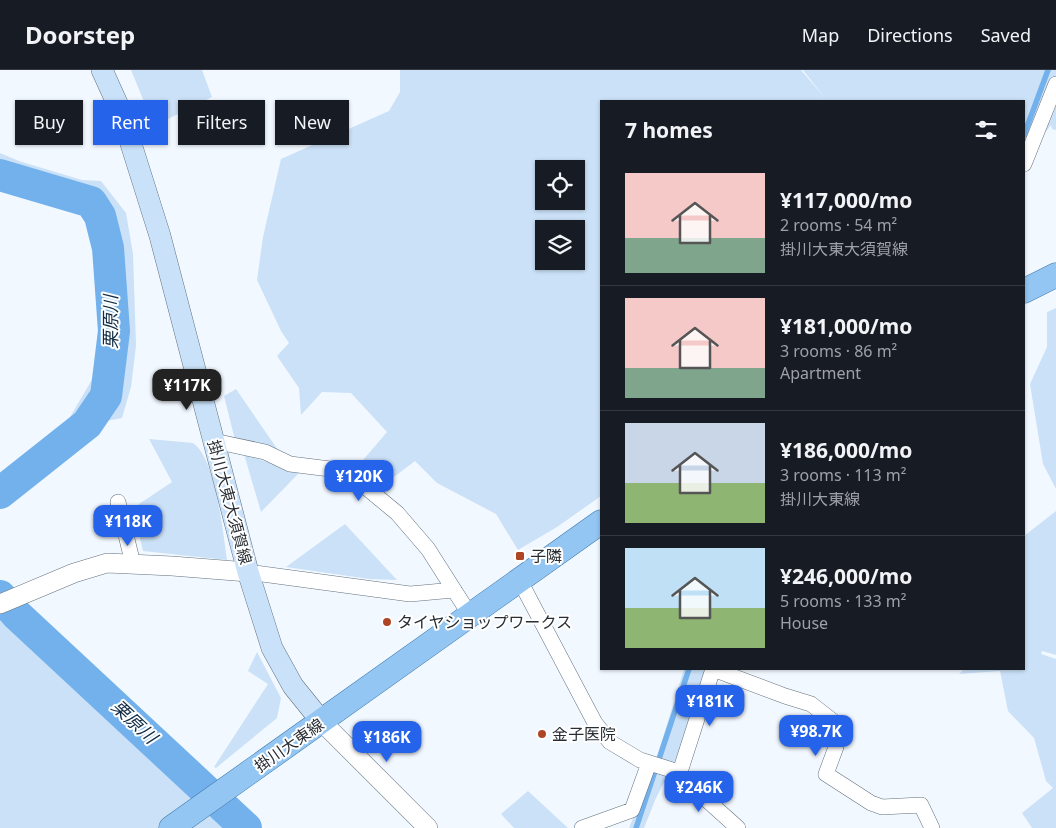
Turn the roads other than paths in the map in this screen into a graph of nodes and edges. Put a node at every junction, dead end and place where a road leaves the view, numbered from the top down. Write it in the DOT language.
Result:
graph roads {
  1 [pos="102,70"];
  2 [pos="1056,84"];
  3 [pos="1025,162"];
  4 [pos="1055,277"];
  5 [pos="1025,291"];
  6 [pos="214,441"];
  7 [pos="118,502"];
  8 [pos="600,523"];
  9 [pos="133,564"];
  10 [pos="248,572"];
  11 [pos="520,581"];
  12 [pos="454,590"];
  13 [pos="0,604"];
  14 [pos="470,615"];
  15 [pos="713,670"];
  16 [pos="716,670"];
  17 [pos="322,722"];
  18 [pos="651,764"];
  19 [pos="675,773"];
  20 [pos="171,828"];
  21 [pos="428,828"];
  22 [pos="582,828"];
  23 [pos="738,828"];
  24 [pos="932,828"];
  1 -- 6 [label="main road, 掛川大東大須賀線"];
  2 -- 3 [label="street"];
  4 -- 5 [label="main road"];
  6 -- 10 [label="main road, 掛川大東大須賀線"];
  6 -- 12 [label="street"];
  7 -- 9 [label="street"];
  8 -- 11 [label="main road, 掛川大東線"];
  9 -- 10 [label="street"];
  9 -- 13 [label="street"];
  10 -- 12 [label="street"];
  10 -- 17 [label="main road, 掛川大東大須賀線"];
  11 -- 14 [label="main road, 掛川大東線"];
  11 -- 18 [label="street"];
  12 -- 14 [label="street"];
  14 -- 17 [label="main road, 掛川大東線"];
  15 -- 19 [label="street"];
  16 -- 24 [label="street"];
  17 -- 20 [label="main road, 掛川大東線"];
  17 -- 21 [label="street"];
  18 -- 19 [label="street"];
  18 -- 22 [label="street"];
  19 -- 23 [label="street"];
}
